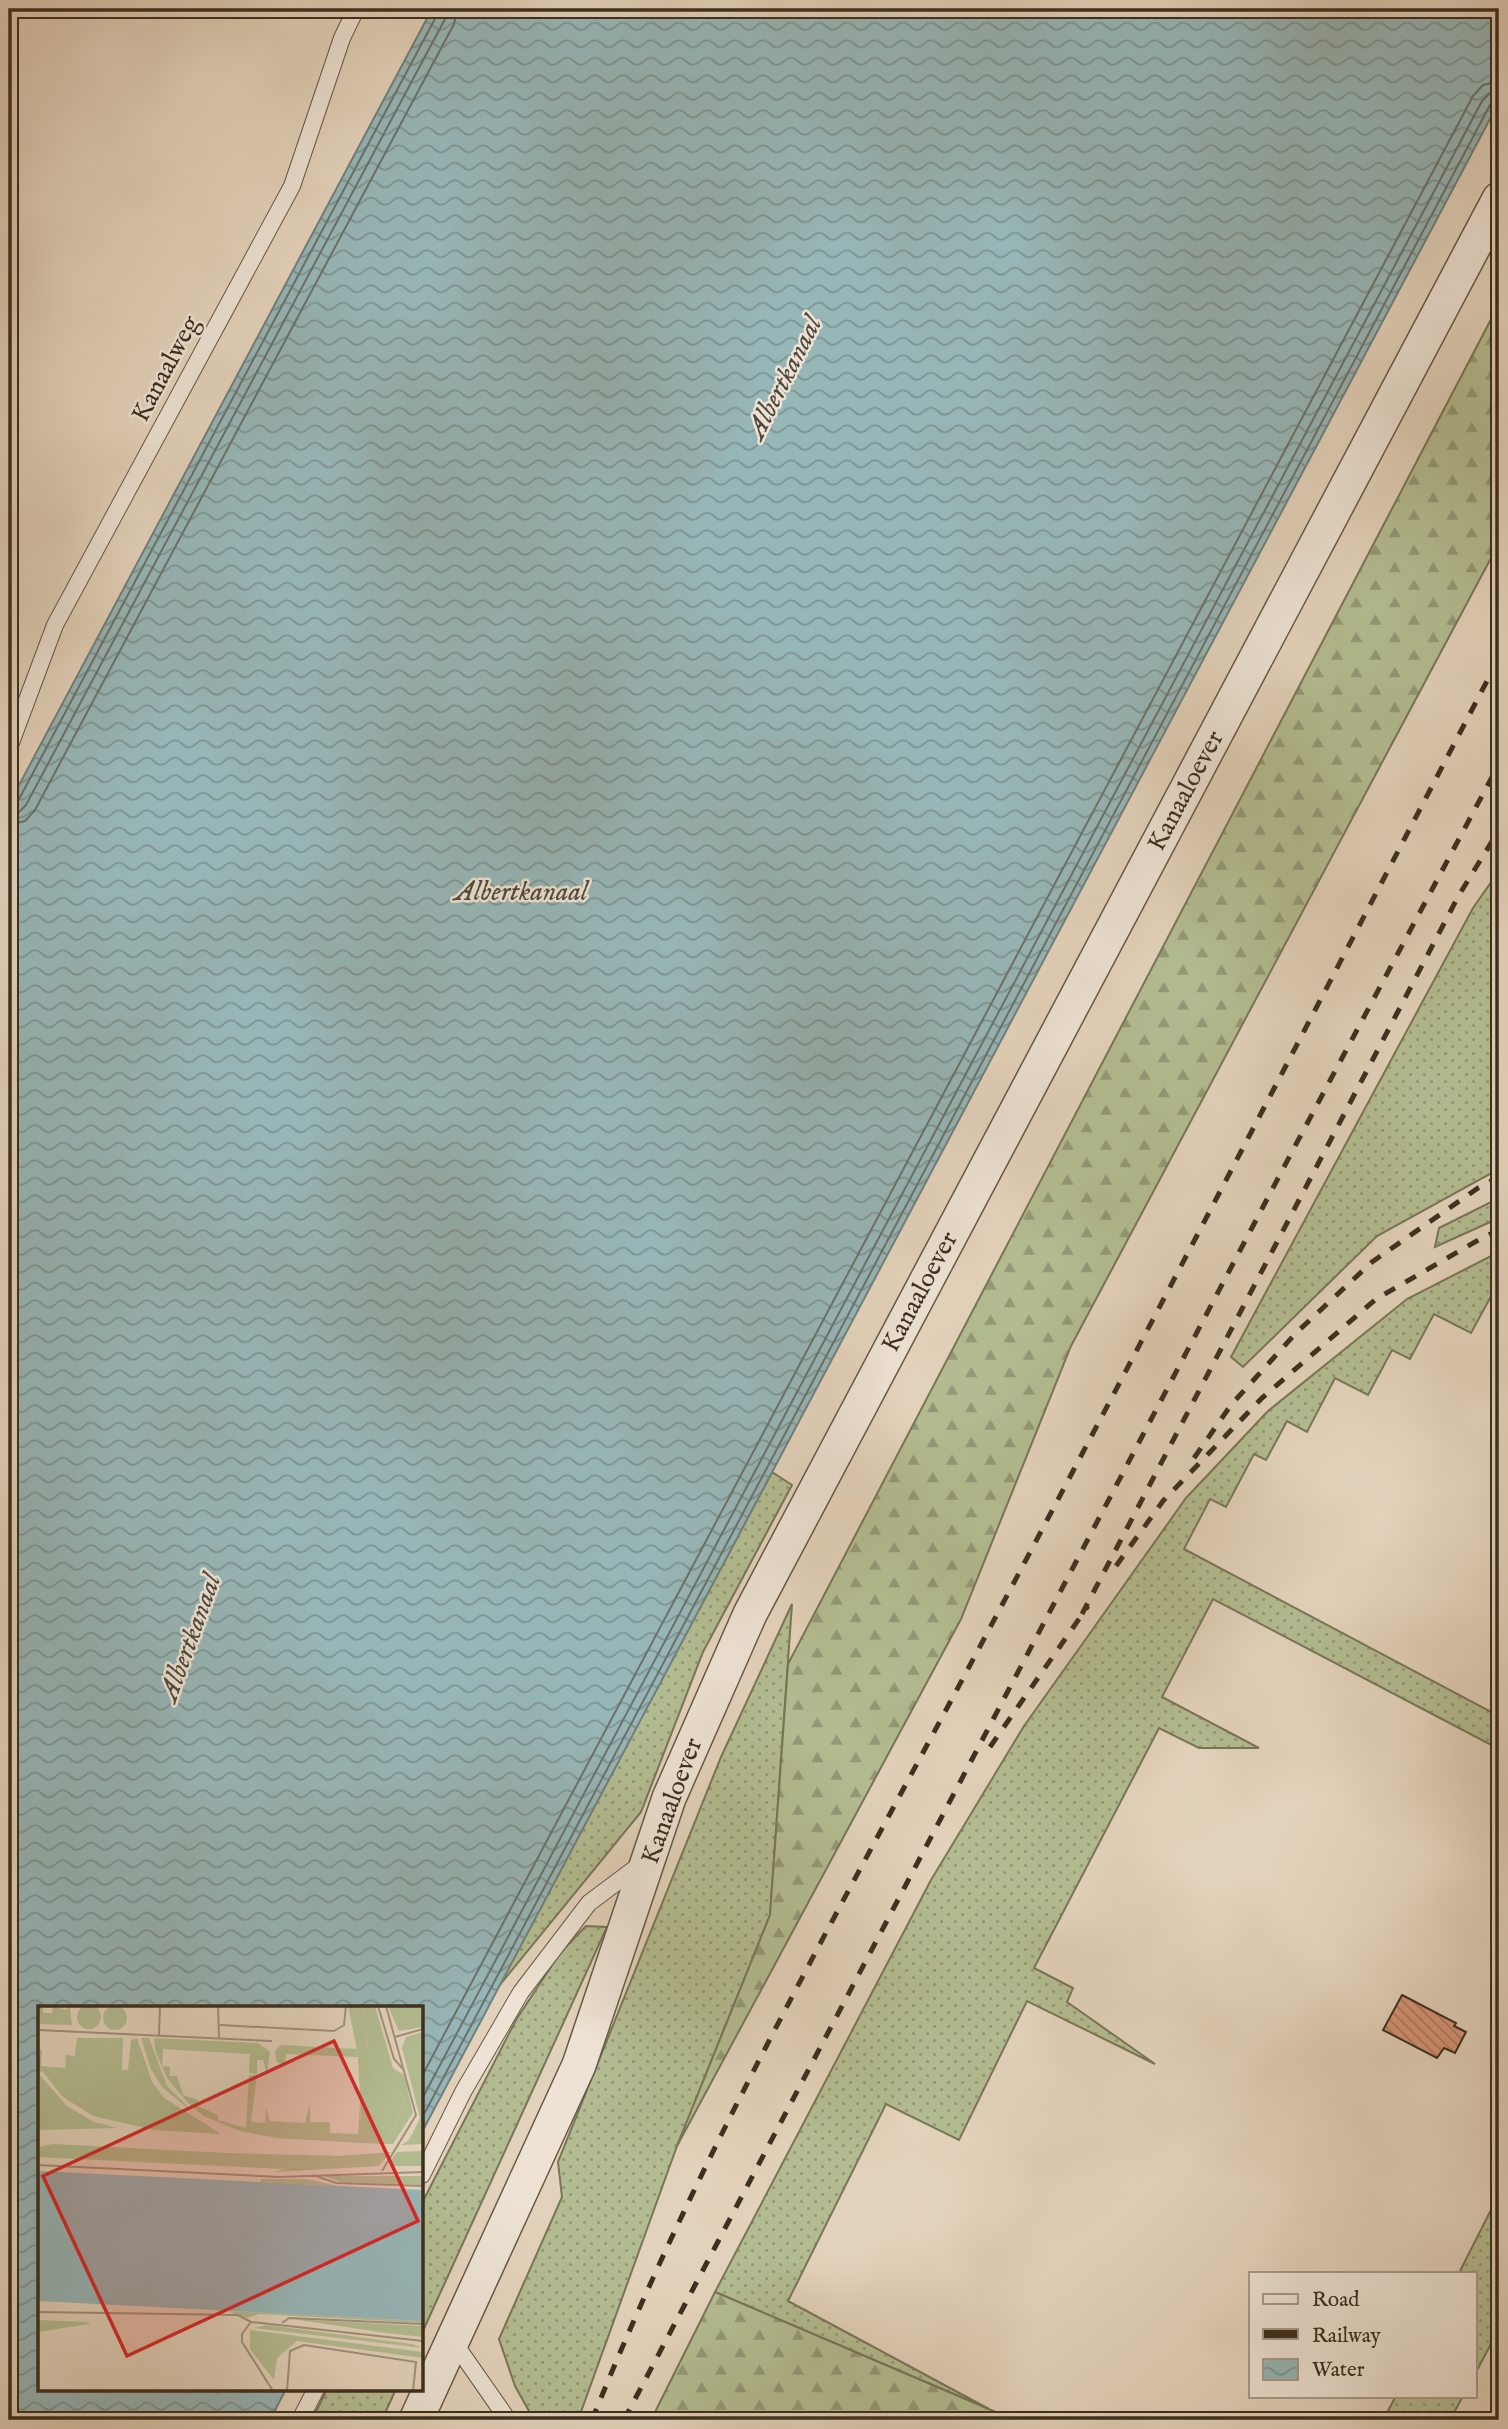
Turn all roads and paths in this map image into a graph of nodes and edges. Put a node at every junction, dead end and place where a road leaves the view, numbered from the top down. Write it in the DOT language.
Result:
graph roads {
  1 [pos="356,9"];
  2 [pos="1499,199"];
  3 [pos="9,748"];
  4 [pos="651,1856"];
  5 [pos="424,2171"];
  6 [pos="453,2341"];
  7 [pos="315,2390"];
  8 [pos="300,2420"];
  9 [pos="416,2420"];
  10 [pos="508,2420"];
  1 -- 3 [label="lane, Kanaalweg"];
  2 -- 4 [label="street, Kanaaloever"];
  4 -- 5 [label="lane"];
  4 -- 6 [label="street, Kanaaloever"];
  6 -- 9 [label="street, Kanaaloever"];
  6 -- 10 [label="lane"];
  7 -- 8 [label="lane"];
}
